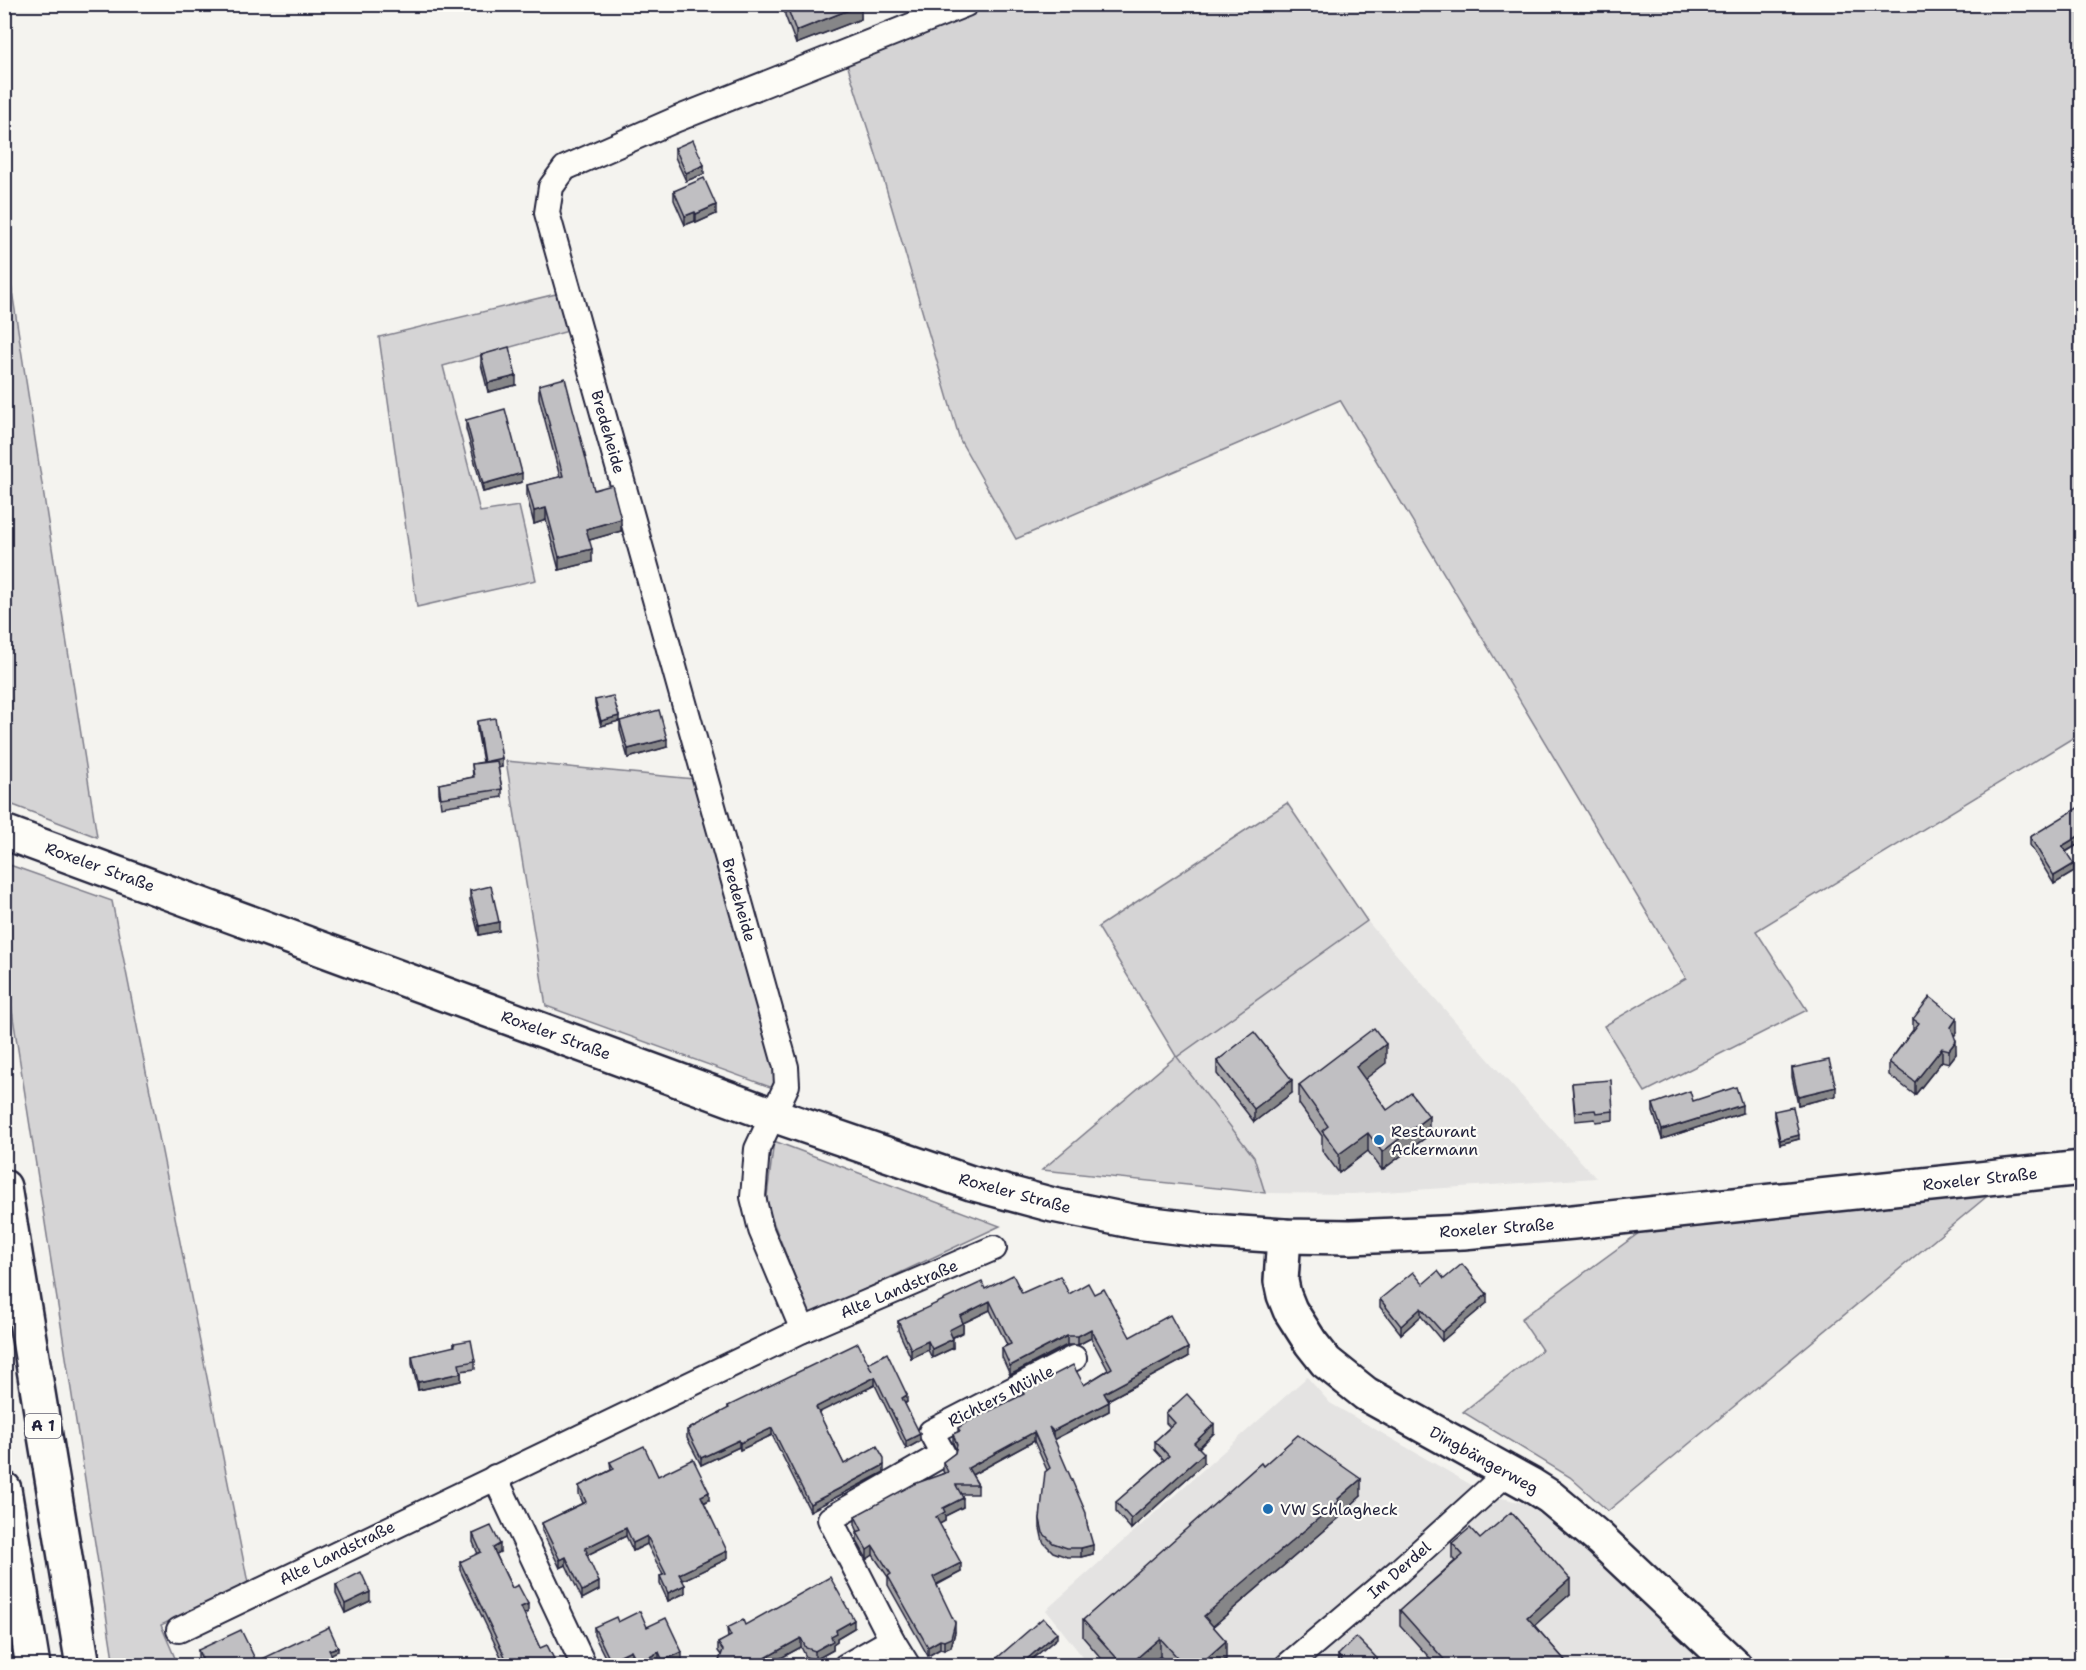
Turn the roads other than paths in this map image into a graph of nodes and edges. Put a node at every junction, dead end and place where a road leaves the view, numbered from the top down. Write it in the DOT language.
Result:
graph roads {
  1 [pos="966,4"];
  2 [pos="4,832"];
  3 [pos="773,1114"];
  4 [pos="2082,1168"];
  5 [pos="4,1187"];
  6 [pos="1284,1236"];
  7 [pos="994,1248"];
  8 [pos="803,1330"];
  9 [pos="1074,1358"];
  10 [pos="1508,1472"];
  11 [pos="495,1477"];
  12 [pos="4,1489"];
  13 [pos="179,1630"];
  14 [pos="892,1640"];
  15 [pos="33,1665"];
  16 [pos="82,1665"];
  17 [pos="584,1665"];
  18 [pos="846,1665"];
  19 [pos="908,1665"];
  20 [pos="1287,1665"];
  21 [pos="1735,1665"];
  1 -- 3 [label="street, Bredeheide"];
  2 -- 3 [label="main road, Roxeler Straße"];
  3 -- 6 [label="main road, Roxeler Straße"];
  3 -- 8 [label="street"];
  4 -- 6 [label="main road, Roxeler Straße"];
  5 -- 16 [label="main road, A 1"];
  6 -- 10 [label="main road, Dingbängerweg"];
  7 -- 8 [label="street, Alte Landstraße"];
  8 -- 11 [label="street, Alte Landstraße"];
  9 -- 14 [label="street, Richters Mühle"];
  10 -- 20 [label="street, Im Derdel"];
  10 -- 21 [label="main road, Dingbängerweg"];
  11 -- 13 [label="street, Alte Landstraße"];
  11 -- 17 [label="street"];
  12 -- 15 [label="main road"];
  14 -- 18 [label="street"];
  14 -- 19 [label="street, Richters Mühle"];
}
